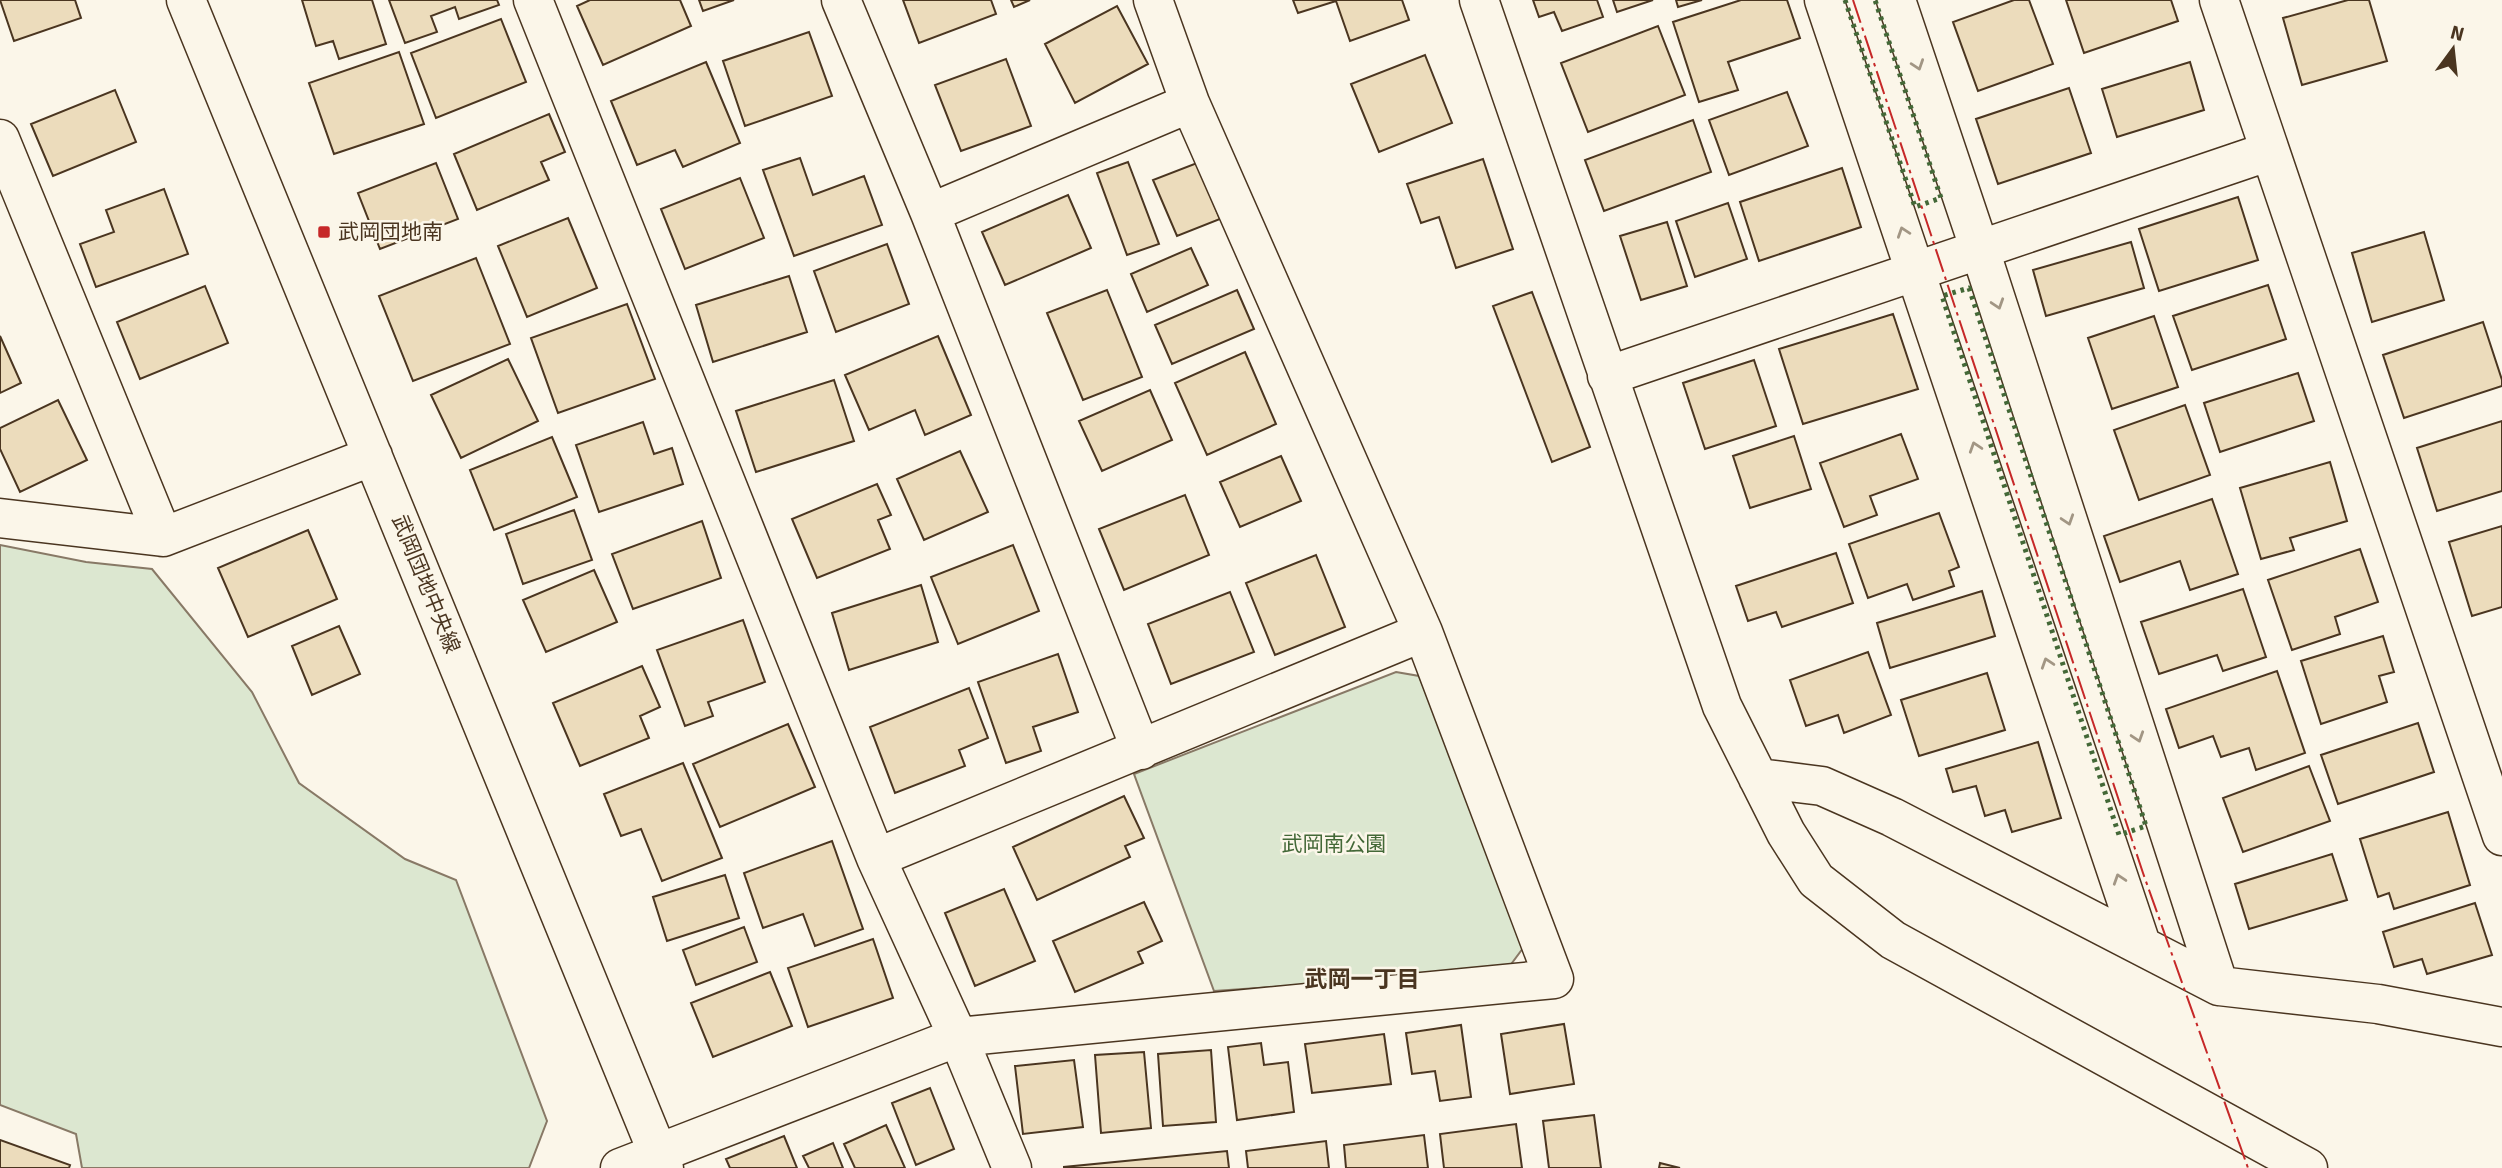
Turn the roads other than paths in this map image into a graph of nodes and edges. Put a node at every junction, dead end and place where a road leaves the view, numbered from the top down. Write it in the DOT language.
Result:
graph roads {
  1 [pos="186,0"];
  2 [pos="533,0"];
  3 [pos="841,0"];
  4 [pos="1153,0"];
  5 [pos="1479,0"];
  6 [pos="1824,0"];
  7 [pos="1896,0"];
  8 [pos="2219,0"];
  9 [pos="1190,103"];
  10 [pos="0,139"];
  11 [pos="2270,152"];
  12 [pos="930,213"];
  13 [pos="1980,250"];
  14 [pos="1916,272"];
  15 [pos="1607,376"];
  16 [pos="373,456"];
  17 [pos="0,518"];
  18 [pos="163,537"];
  19 [pos="1423,632"];
  20 [pos="1141,750"];
  21 [pos="1758,778"];
  22 [pos="2502,836"];
  23 [pos="876,858"];
  24 [pos="2141,944"];
  25 [pos="2219,986"];
  26 [pos="2502,1027"];
  27 [pos="958,1037"];
  28 [pos="661,1161"];
  29 [pos="620,1168"];
  30 [pos="1012,1168"];
  31 [pos="2308,1168"];
  1 -- 16 [label="street, 武岡団地中央線"];
  2 -- 23 [label="street"];
  3 -- 12 [label="street"];
  4 -- 9 [label="street"];
  5 -- 15 [label="street"];
  14 -- 6 [label="street, one-way"];
  7 -- 13 [label="street, one-way"];
  8 -- 11 [label="street"];
  9 -- 12 [label="street"];
  9 -- 19 [label="street"];
  10 -- 18 [label="street"];
  11 -- 13 [label="street"];
  11 -- 22 [label="street"];
  12 -- 20 [label="street"];
  13 -- 14 [label="street"];
  13 -- 25 [label="street, one-way"];
  14 -- 15 [label="street"];
  24 -- 14 [label="street, one-way"];
  15 -- 21 [label="street"];
  16 -- 18 [label="street"];
  16 -- 28 [label="street, 武岡団地中央線"];
  17 -- 18 [label="street"];
  19 -- 20 [label="street"];
  19 -- 27 [label="street"];
  20 -- 23 [label="street"];
  21 -- 24 [label="street"];
  21 -- 31 [label="street"];
  23 -- 27 [label="street"];
  24 -- 25 [label="street"];
  25 -- 26 [label="street"];
  27 -- 28 [label="street"];
  27 -- 30 [label="street"];
  28 -- 29 [label="street"];
}
